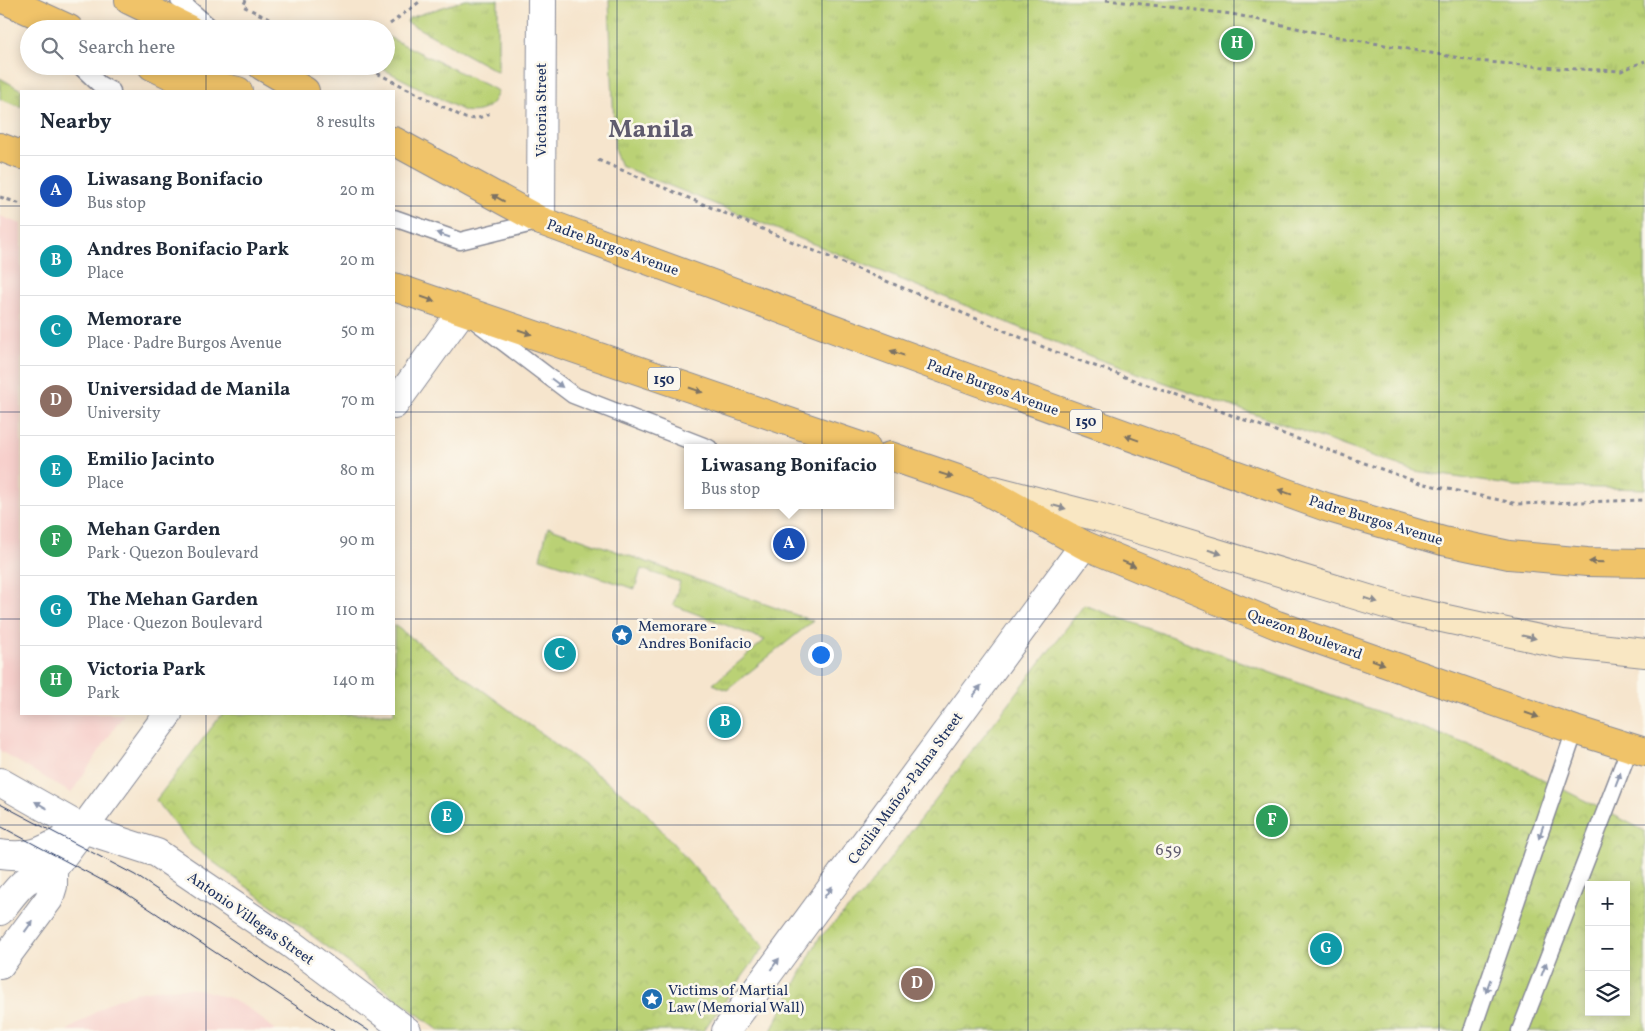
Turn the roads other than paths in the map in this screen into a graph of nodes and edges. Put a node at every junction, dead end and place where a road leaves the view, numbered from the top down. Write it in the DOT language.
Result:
graph roads {
  1 [pos="129,0"];
  2 [pos="179,0"];
  3 [pos="542,0"];
  4 [pos="8,1"];
  5 [pos="29,20"];
  6 [pos="49,20"];
  7 [pos="171,20"];
  8 [pos="202,20"];
  9 [pos="90,75"];
  10 [pos="172,75"];
  11 [pos="277,75"];
  12 [pos="110,90"];
  13 [pos="234,90"];
  14 [pos="303,90"];
  15 [pos="395,142"];
  16 [pos="0,147"];
  17 [pos="20,155"];
  18 [pos="395,218"];
  19 [pos="541,221"];
  20 [pos="395,286"];
  21 [pos="462,311"];
  22 [pos="395,404"];
  23 [pos="698,444"];
  24 [pos="854,444"];
  25 [pos="898,464"];
  26 [pos="978,486"];
  27 [pos="1084,545"];
  28 [pos="1645,563"];
  29 [pos="1645,653"];
  30 [pos="167,715"];
  31 [pos="1575,730"];
  32 [pos="1638,749"];
  33 [pos="0,782"];
  34 [pos="82,829"];
  35 [pos="0,854"];
  36 [pos="53,869"];
  37 [pos="0,911"];
  38 [pos="0,965"];
  39 [pos="407,1031"];
  40 [pos="726,1031"];
  41 [pos="1472,1031"];
  42 [pos="1520,1031"];
  1 -- 7 [label="main road"];
  2 -- 8 [label="lane"];
  3 -- 19 [label="street, Victoria Street"];
  4 -- 5 [label="lane"];
  4 -- 6 [label="main road"];
  9 -- 12 [label="lane"];
  10 -- 13 [label="main road"];
  11 -- 14 [label="main road"];
  19 -- 15 [label="main road, Padre Burgos Avenue / 150, one-way"];
  16 -- 17 [label="main road"];
  19 -- 18 [label="lane, one-way"];
  28 -- 19 [label="main road, Padre Burgos Avenue / 150, one-way"];
  20 -- 21 [label="main road, 150, one-way"];
  21 -- 22 [label="street"];
  21 -- 23 [label="lane, one-way"];
  21 -- 24 [label="main road, 150, one-way"];
  25 -- 26 [label="main road, one-way"];
  26 -- 27 [label="main road, Quezon Boulevard"];
  26 -- 29 [label="main road, one-way"];
  27 -- 31 [label="main road, Quezon Boulevard, one-way"];
  40 -- 27 [label="street, Cecilia Muñoz-Palma Street, one-way"];
  30 -- 34 [label="street"];
  31 -- 32 [label="main road, Quezon Boulevard"];
  31 -- 41 [label="lane, one-way"];
  42 -- 32 [label="lane, one-way"];
  34 -- 33 [label="street, Antonio Villegas Street, one-way"];
  34 -- 35 [label="street"];
  34 -- 36 [label="street"];
  34 -- 39 [label="street, Antonio Villegas Street"];
  36 -- 37 [label="street"];
  38 -- 36 [label="street, one-way"];
}
